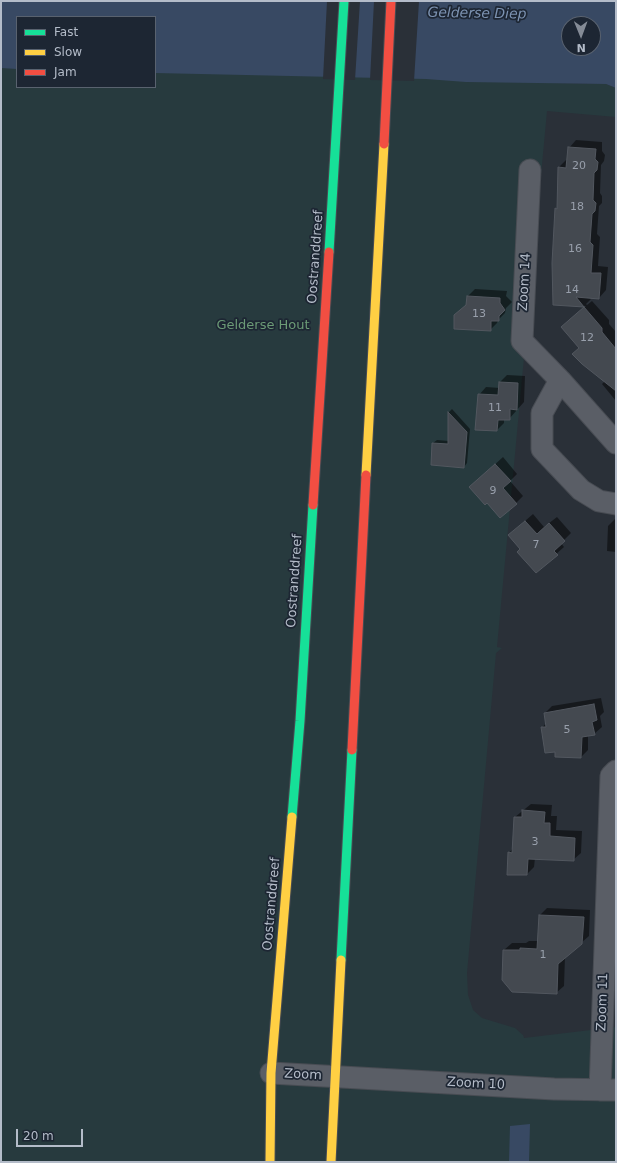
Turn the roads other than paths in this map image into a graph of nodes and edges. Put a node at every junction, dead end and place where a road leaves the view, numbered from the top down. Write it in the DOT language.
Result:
graph roads {
  1 [pos="344,1"];
  2 [pos="391,1"];
  3 [pos="530,170"];
  4 [pos="560,380"];
  5 [pos="616,443"];
  6 [pos="616,504"];
  7 [pos="616,771"];
  8 [pos="271,1073"];
  9 [pos="335,1076"];
  10 [pos="608,1090"];
  11 [pos="270,1162"];
  12 [pos="332,1162"];
  1 -- 8 [label="main road, Oostranddreef"];
  2 -- 9 [label="main road"];
  3 -- 4 [label="street, Zoom 14"];
  4 -- 5 [label="street, Zoom 14"];
  4 -- 6 [label="street"];
  7 -- 10 [label="street, Zoom 11"];
  8 -- 9 [label="street, Zoom"];
  8 -- 11 [label="main road, Oostranddreef"];
  9 -- 10 [label="street, Zoom 10"];
  9 -- 12 [label="main road"];
}
